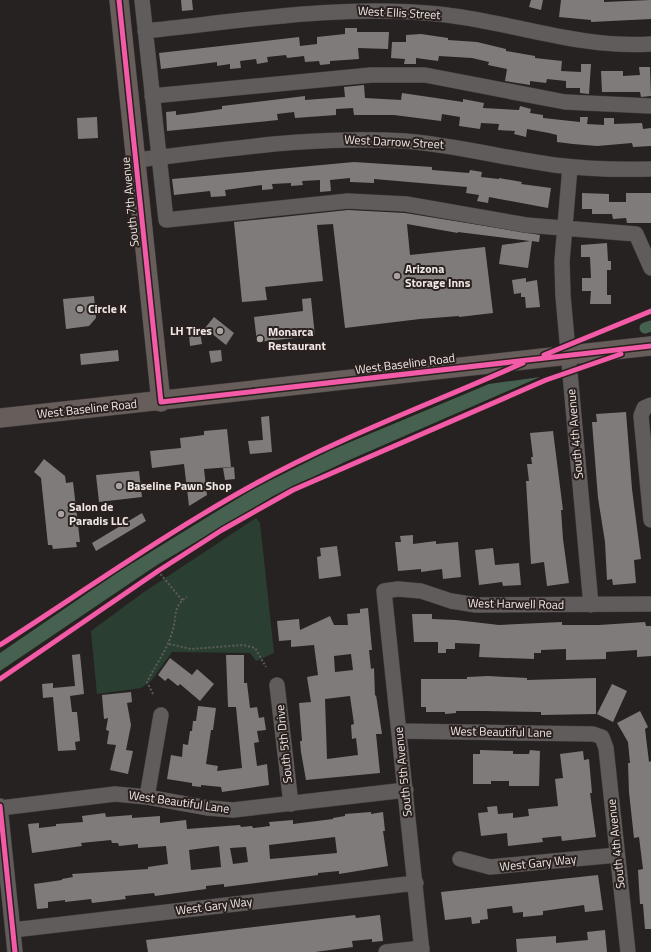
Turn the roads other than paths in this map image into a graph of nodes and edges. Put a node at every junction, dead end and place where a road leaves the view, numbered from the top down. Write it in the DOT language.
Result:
graph roads {
  1 [pos="119,0"];
  2 [pos="142,0"];
  3 [pos="145,31"];
  4 [pos="651,44"];
  5 [pos="152,96"];
  6 [pos="651,106"];
  7 [pos="159,158"];
  8 [pos="136,160"];
  9 [pos="570,167"];
  10 [pos="651,169"];
  11 [pos="564,228"];
  12 [pos="651,268"];
  13 [pos="651,346"];
  14 [pos="569,355"];
  15 [pos="161,402"];
  16 [pos="651,405"];
  17 [pos="0,418"];
  18 [pos="651,520"];
  19 [pos="384,591"];
  20 [pos="651,604"];
  21 [pos="591,605"];
  22 [pos="277,685"];
  23 [pos="161,715"];
  24 [pos="399,731"];
  25 [pos="602,737"];
  26 [pos="406,790"];
  27 [pos="147,797"];
  28 [pos="291,804"];
  29 [pos="0,807"];
  30 [pos="617,855"];
  31 [pos="460,859"];
  32 [pos="416,882"];
  33 [pos="13,930"];
  34 [pos="422,950"];
  35 [pos="15,952"];
  36 [pos="389,952"];
  37 [pos="628,952"];
  1 -- 8 [label="main road, South 7th Avenue"];
  2 -- 3 [label="street"];
  3 -- 4 [label="street, West Ellis Street"];
  3 -- 5 [label="street"];
  5 -- 6 [label="street"];
  5 -- 7 [label="street"];
  7 -- 8 [label="street, West Darrow Street"];
  7 -- 9 [label="street, West Darrow Street"];
  7 -- 11 [label="street"];
  8 -- 15 [label="main road, South 7th Avenue"];
  9 -- 10 [label="street, West Darrow Street"];
  9 -- 11 [label="street, South 4th Avenue"];
  11 -- 12 [label="street"];
  11 -- 14 [label="street, South 4th Avenue"];
  13 -- 14 [label="main road, West Baseline Road"];
  14 -- 15 [label="main road, West Baseline Road"];
  14 -- 21 [label="street, South 4th Avenue"];
  15 -- 17 [label="main road, West Baseline Road"];
  16 -- 18 [label="street"];
  19 -- 21 [label="street, West Harwell Road"];
  19 -- 24 [label="street, South 5th Avenue"];
  20 -- 21 [label="street, West Harwell Road"];
  22 -- 28 [label="street, South 5th Drive"];
  23 -- 27 [label="street"];
  24 -- 25 [label="street, West Beautiful Lane"];
  24 -- 26 [label="street, South 5th Avenue"];
  25 -- 30 [label="street, South 4th Avenue"];
  26 -- 28 [label="street, West Beautiful Lane"];
  26 -- 32 [label="street, South 5th Avenue"];
  27 -- 28 [label="street, West Beautiful Lane"];
  27 -- 29 [label="street, West Beautiful Lane"];
  29 -- 33 [label="street"];
  30 -- 31 [label="street, West Gary Way"];
  30 -- 37 [label="street, South 4th Avenue"];
  32 -- 33 [label="street, West Gary Way"];
  32 -- 34 [label="street, South 5th Avenue"];
  33 -- 35 [label="street"];
  34 -- 36 [label="street"];
}
